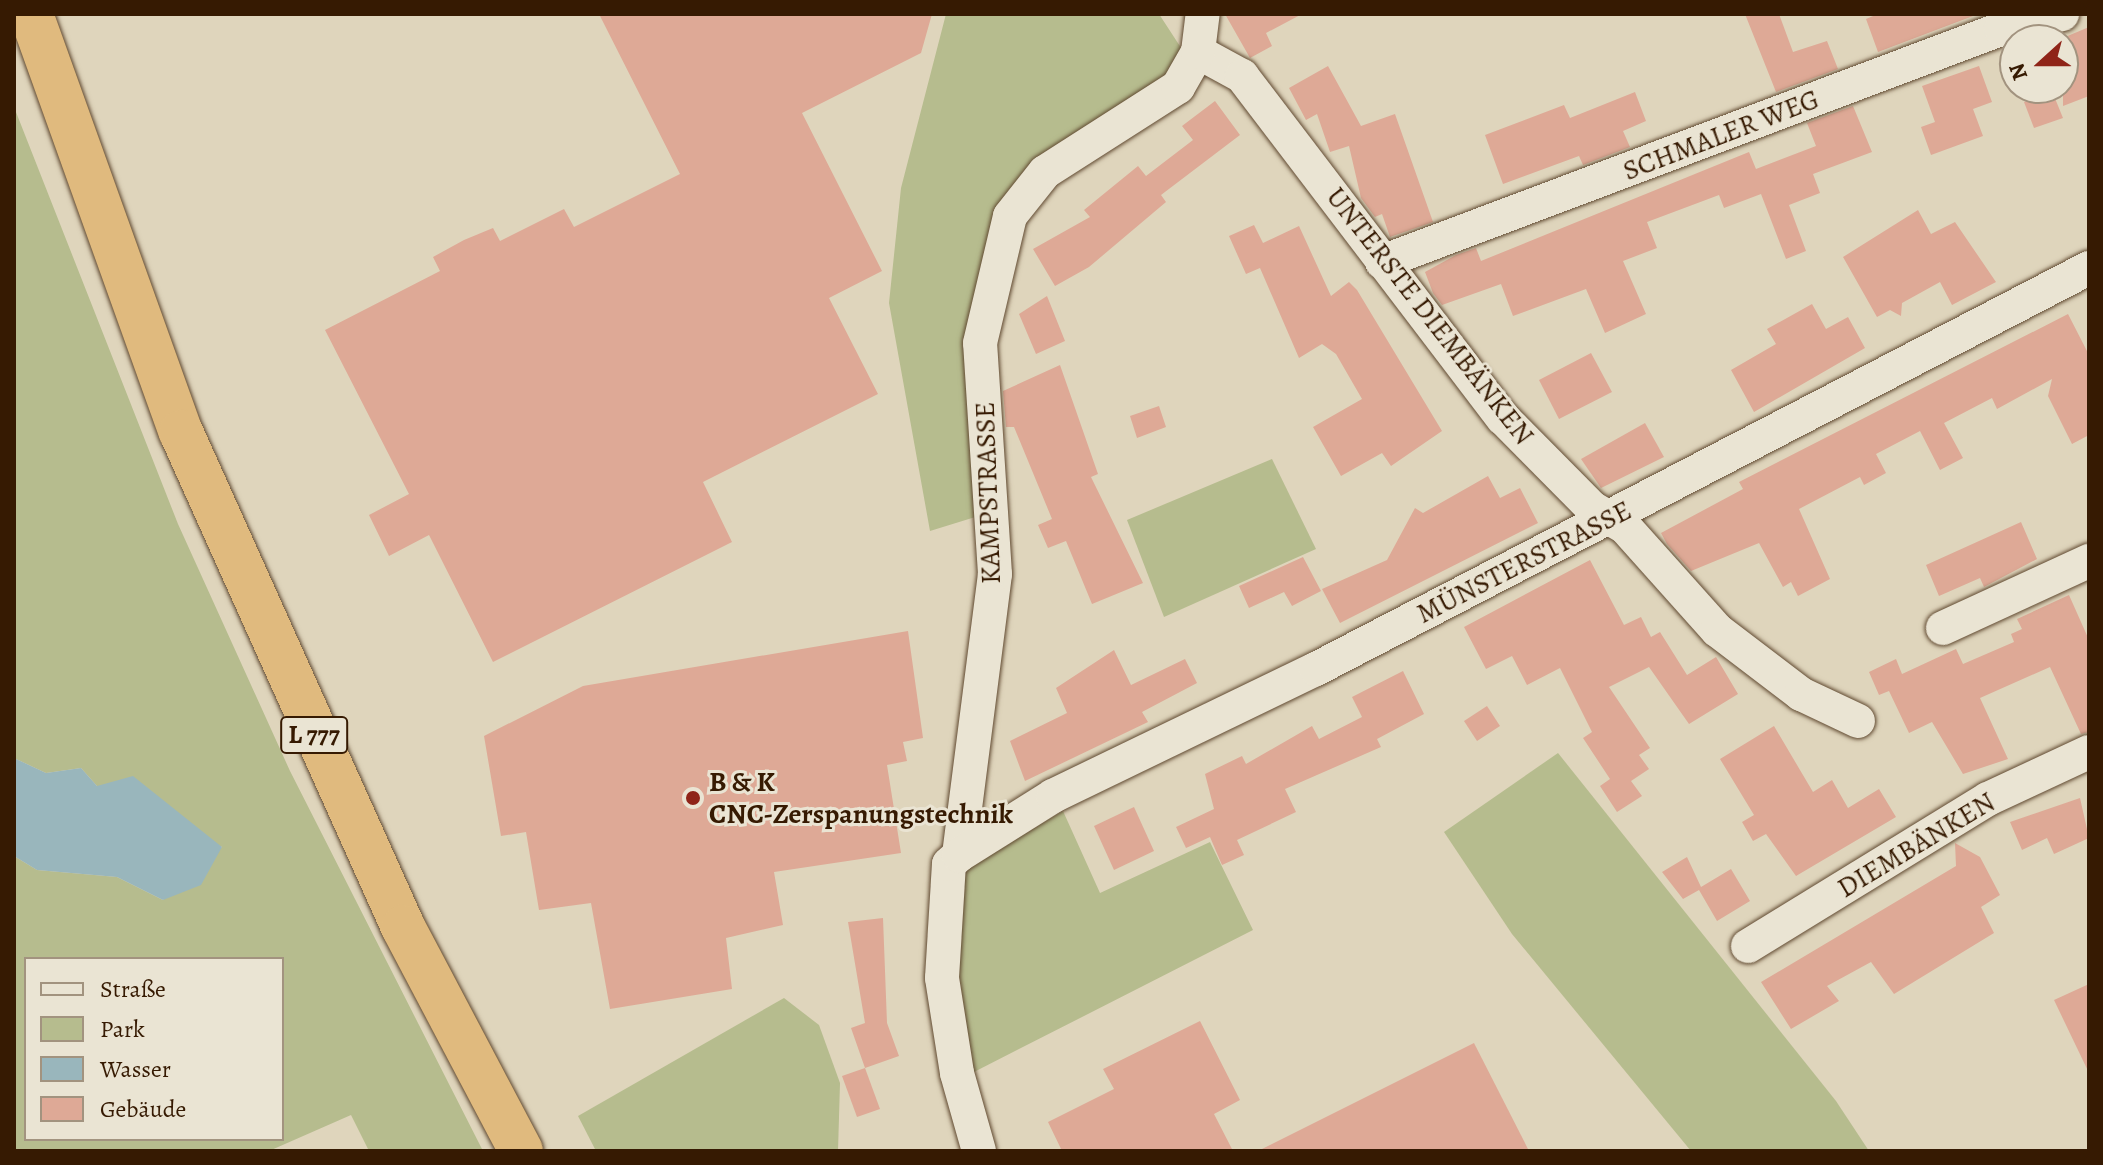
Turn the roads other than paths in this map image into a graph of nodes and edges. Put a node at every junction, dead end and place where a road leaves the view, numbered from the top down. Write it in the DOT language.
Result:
graph roads {
  1 [pos="31,14"];
  2 [pos="1203,14"];
  3 [pos="2062,14"];
  4 [pos="1198,52"];
  5 [pos="1382,262"];
  6 [pos="2089,268"];
  7 [pos="1611,518"];
  8 [pos="2089,561"];
  9 [pos="1943,628"];
  10 [pos="1858,721"];
  11 [pos="2089,752"];
  12 [pos="959,855"];
  13 [pos="1748,946"];
  14 [pos="521,1151"];
  15 [pos="979,1151"];
  1 -- 14 [label="highway, L 777"];
  2 -- 4 [label="street, KAMPSTRASSE"];
  3 -- 5 [label="street, SCHMALER WEG"];
  4 -- 5 [label="street, UNTERSTE DIEMBÄNKEN"];
  4 -- 12 [label="street, KAMPSTRASSE"];
  5 -- 7 [label="street, UNTERSTE DIEMBÄNKEN"];
  6 -- 7 [label="street, MÜNSTERSTRASSE"];
  7 -- 10 [label="street, UNTERSTE DIEMBÄNKEN"];
  7 -- 12 [label="street, MÜNSTERSTRASSE"];
  8 -- 9 [label="street"];
  11 -- 13 [label="street, DIEMBÄNKEN"];
  12 -- 15 [label="street, KAMPSTRASSE"];
}
